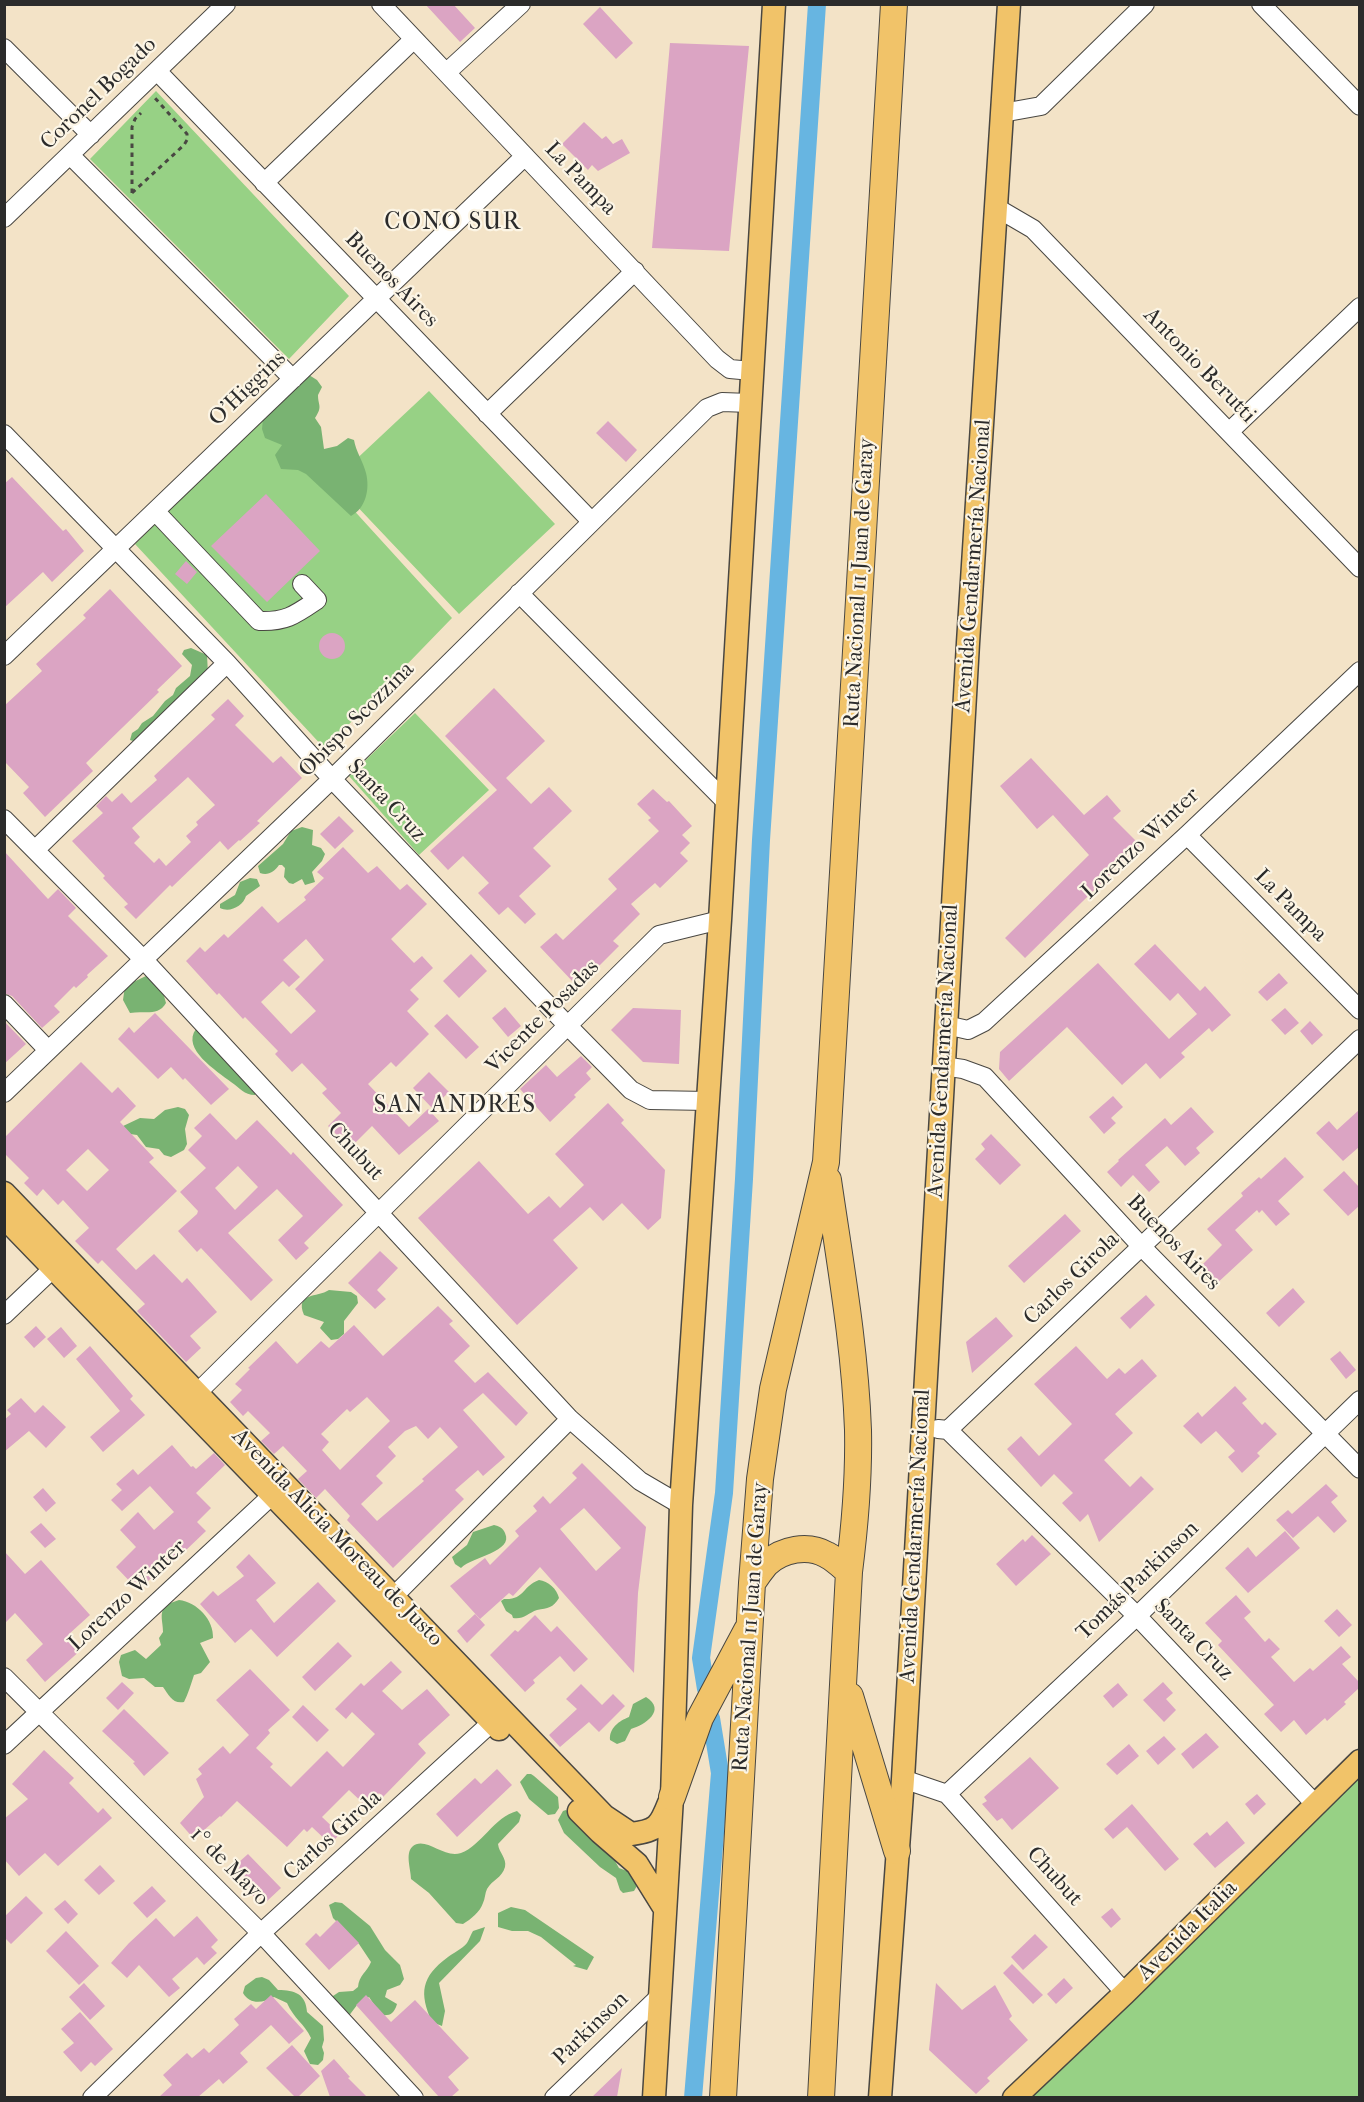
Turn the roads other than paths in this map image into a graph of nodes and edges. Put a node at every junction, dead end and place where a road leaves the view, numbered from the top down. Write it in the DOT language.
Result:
graph roads {
  1 [pos="226,4"];
  2 [pos="381,4"];
  3 [pos="521,4"];
  4 [pos="774,4"];
  5 [pos="894,4"];
  6 [pos="1009,4"];
  7 [pos="1145,4"];
  8 [pos="1261,4"];
  9 [pos="414,39"];
  10 [pos="4,48"];
  11 [pos="447,72"];
  12 [pos="163,77"];
  13 [pos="1359,106"];
  14 [pos="1002,113"];
  15 [pos="91,135"];
  16 [pos="70,155"];
  17 [pos="525,156"];
  18 [pos="264,183"];
  19 [pos="997,208"];
  20 [pos="4,218"];
  21 [pos="635,271"];
  22 [pos="376,299"];
  23 [pos="1359,307"];
  24 [pos="752,371"];
  25 [pos="293,379"];
  26 [pos="750,403"];
  27 [pos="487,414"];
  28 [pos="1229,432"];
  29 [pos="4,434"];
  30 [pos="155,511"];
  31 [pos="591,521"];
  32 [pos="116,549"];
  33 [pos="1359,568"];
  34 [pos="302,584"];
  35 [pos="519,593"];
  36 [pos="4,656"];
  37 [pos="227,663"];
  38 [pos="1359,671"];
  39 [pos="332,779"];
  40 [pos="727,802"];
  41 [pos="4,819"];
  42 [pos="1187,835"];
  43 [pos="35,850"];
  44 [pos="720,920"];
  45 [pos="144,960"];
  46 [pos="4,1004"];
  47 [pos="1359,1010"];
  48 [pos="946,1025"];
  49 [pos="568,1026"];
  50 [pos="1359,1039"];
  51 [pos="48,1050"];
  52 [pos="943,1066"];
  53 [pos="4,1093"];
  54 [pos="708,1101"];
  55 [pos="826,1162"];
  56 [pos="4,1193"];
  57 [pos="378,1212"];
  58 [pos="4,1217"];
  59 [pos="1141,1246"];
  60 [pos="60,1262"];
  61 [pos="4,1315"];
  62 [pos="191,1399"];
  63 [pos="1359,1400"];
  64 [pos="570,1419"];
  65 [pos="922,1427"];
  66 [pos="948,1430"];
  67 [pos="1326,1433"];
  68 [pos="1359,1470"];
  69 [pos="279,1489"];
  70 [pos="681,1505"];
  71 [pos="849,1572"];
  72 [pos="752,1583"];
  73 [pos="387,1602"];
  74 [pos="1137,1616"];
  75 [pos="751,1622"];
  76 [pos="4,1677"];
  77 [pos="845,1679"];
  78 [pos="39,1712"];
  79 [pos="498,1717"];
  80 [pos="4,1745"];
  81 [pos="1359,1761"];
  82 [pos="903,1779"];
  83 [pos="947,1794"];
  84 [pos="672,1797"];
  85 [pos="1316,1804"];
  86 [pos="897,1851"];
  87 [pos="665,1910"];
  88 [pos="261,1933"];
  89 [pos="1125,1993"];
  90 [pos="660,1996"];
  91 [pos="92,2097"];
  92 [pos="414,2097"];
  93 [pos="554,2097"];
  94 [pos="654,2097"];
  95 [pos="723,2097"];
  96 [pos="821,2097"];
  97 [pos="880,2097"];
  98 [pos="1014,2097"];
  1 -- 12 [label="street, Coronel Bogado"];
  2 -- 9 [label="street, La Pampa"];
  3 -- 11 [label="street"];
  4 -- 24 [label="main road"];
  5 -- 55 [label="highway, Ruta Nacional 11 Juan de Garay"];
  6 -- 14 [label="main road, Avenida Gendarmería Nacional"];
  7 -- 14 [label="street"];
  8 -- 13 [label="street"];
  9 -- 11 [label="street, La Pampa"];
  9 -- 18 [label="street"];
  10 -- 15 [label="street"];
  11 -- 17 [label="street, La Pampa"];
  12 -- 15 [label="street, Coronel Bogado"];
  12 -- 18 [label="street, Buenos Aires"];
  14 -- 19 [label="main road, Avenida Gendarmería Nacional"];
  15 -- 16 [label="street, Coronel Bogado"];
  16 -- 20 [label="street, Coronel Bogado"];
  16 -- 25 [label="street"];
  17 -- 21 [label="street, La Pampa"];
  17 -- 22 [label="street, O'Higgins"];
  18 -- 22 [label="street, Buenos Aires"];
  19 -- 28 [label="street, Antonio Berutti"];
  19 -- 48 [label="main road, Avenida Gendarmería Nacional"];
  21 -- 24 [label="street, La Pampa"];
  21 -- 27 [label="street"];
  22 -- 25 [label="street, O'Higgins"];
  22 -- 27 [label="street, Buenos Aires"];
  23 -- 28 [label="street"];
  24 -- 26 [label="main road"];
  25 -- 30 [label="street, O'Higgins"];
  26 -- 31 [label="street, Obispo Scozzina"];
  26 -- 40 [label="main road"];
  27 -- 31 [label="street, Buenos Aires"];
  28 -- 33 [label="street, Antonio Berutti"];
  29 -- 32 [label="street, Santa Cruz"];
  30 -- 32 [label="street, O'Higgins"];
  30 -- 34 [label="street"];
  31 -- 35 [label="street, Obispo Scozzina"];
  32 -- 36 [label="street, O'Higgins"];
  32 -- 37 [label="street, Santa Cruz"];
  35 -- 39 [label="street, Obispo Scozzina"];
  35 -- 40 [label="street"];
  37 -- 39 [label="street, Santa Cruz"];
  37 -- 43 [label="street"];
  38 -- 42 [label="street, Lorenzo Winter"];
  39 -- 45 [label="street, Obispo Scozzina"];
  39 -- 49 [label="street, Santa Cruz"];
  40 -- 44 [label="main road"];
  41 -- 43 [label="street, Chubut"];
  42 -- 47 [label="street, La Pampa"];
  42 -- 48 [label="street, Lorenzo Winter"];
  43 -- 45 [label="street, Chubut"];
  44 -- 49 [label="street, Vicente Posadas"];
  44 -- 54 [label="main road"];
  45 -- 51 [label="street, Obispo Scozzina"];
  45 -- 57 [label="street, Chubut"];
  46 -- 51 [label="street"];
  48 -- 52 [label="main road, Avenida Gendarmería Nacional"];
  49 -- 54 [label="street, Santa Cruz"];
  49 -- 57 [label="street, Vicente Posadas"];
  50 -- 59 [label="street, Carlos Girola"];
  51 -- 53 [label="street, Obispo Scozzina"];
  52 -- 59 [label="street, Buenos Aires"];
  52 -- 65 [label="main road, Avenida Gendarmería Nacional"];
  54 -- 70 [label="main road"];
  55 -- 71 [label="highway, Ruta Nacional 11 Juan de Garay"];
  55 -- 72 [label="highway, Ruta Nacional 11 Juan de Garay"];
  56 -- 60 [label="main road, Avenida Alicia Moreau de Justo"];
  57 -- 62 [label="street, Vicente Posadas"];
  57 -- 64 [label="street, Chubut"];
  58 -- 60 [label="main road, Avenida Alicia Moreau de Justo"];
  59 -- 66 [label="street, Carlos Girola"];
  59 -- 67 [label="street, Buenos Aires"];
  60 -- 61 [label="street"];
  60 -- 62 [label="main road, Avenida Alicia Moreau de Justo"];
  62 -- 69 [label="main road, Avenida Alicia Moreau de Justo"];
  63 -- 67 [label="street, Tomás Parkinson"];
  64 -- 70 [label="street, Chubut"];
  64 -- 73 [label="street"];
  65 -- 66 [label="street"];
  65 -- 82 [label="main road, Avenida Gendarmería Nacional"];
  66 -- 74 [label="street, Santa Cruz"];
  67 -- 68 [label="street, Buenos Aires"];
  67 -- 74 [label="street, Tomás Parkinson"];
  69 -- 73 [label="main road, Avenida Alicia Moreau de Justo"];
  69 -- 78 [label="street, Lorenzo Winter"];
  70 -- 84 [label="main road"];
  71 -- 72 [label="highway"];
  71 -- 77 [label="highway, Ruta Nacional 11 Juan de Garay"];
  72 -- 75 [label="highway, Ruta Nacional 11 Juan de Garay"];
  73 -- 79 [label="main road, Avenida Alicia Moreau de Justo"];
  74 -- 83 [label="street, Tomás Parkinson"];
  74 -- 85 [label="street, Santa Cruz"];
  75 -- 84 [label="highway"];
  75 -- 95 [label="highway, Ruta Nacional 11 Juan de Garay"];
  76 -- 78 [label="street, 1° de Mayo"];
  77 -- 86 [label="highway"];
  77 -- 96 [label="highway, Ruta Nacional 11 Juan de Garay"];
  78 -- 80 [label="street, Lorenzo Winter"];
  78 -- 88 [label="street, 1° de Mayo"];
  79 -- 84 [label="main road, Avenida Alicia Moreau de Justo"];
  79 -- 87 [label="main road, Avenida Alicia Moreau de Justo"];
  79 -- 88 [label="street, Carlos Girola"];
  81 -- 85 [label="main road, Avenida Italia"];
  82 -- 83 [label="street"];
  82 -- 86 [label="main road, Avenida Gendarmería Nacional"];
  83 -- 89 [label="street, Chubut"];
  84 -- 87 [label="main road"];
  85 -- 89 [label="main road, Avenida Italia"];
  86 -- 97 [label="main road, Avenida Gendarmería Nacional"];
  87 -- 90 [label="main road"];
  88 -- 91 [label="street, Carlos Girola"];
  88 -- 92 [label="street, 1° de Mayo"];
  89 -- 98 [label="main road, Avenida Italia"];
  90 -- 93 [label="street, Parkinson"];
  90 -- 94 [label="main road"];
}
